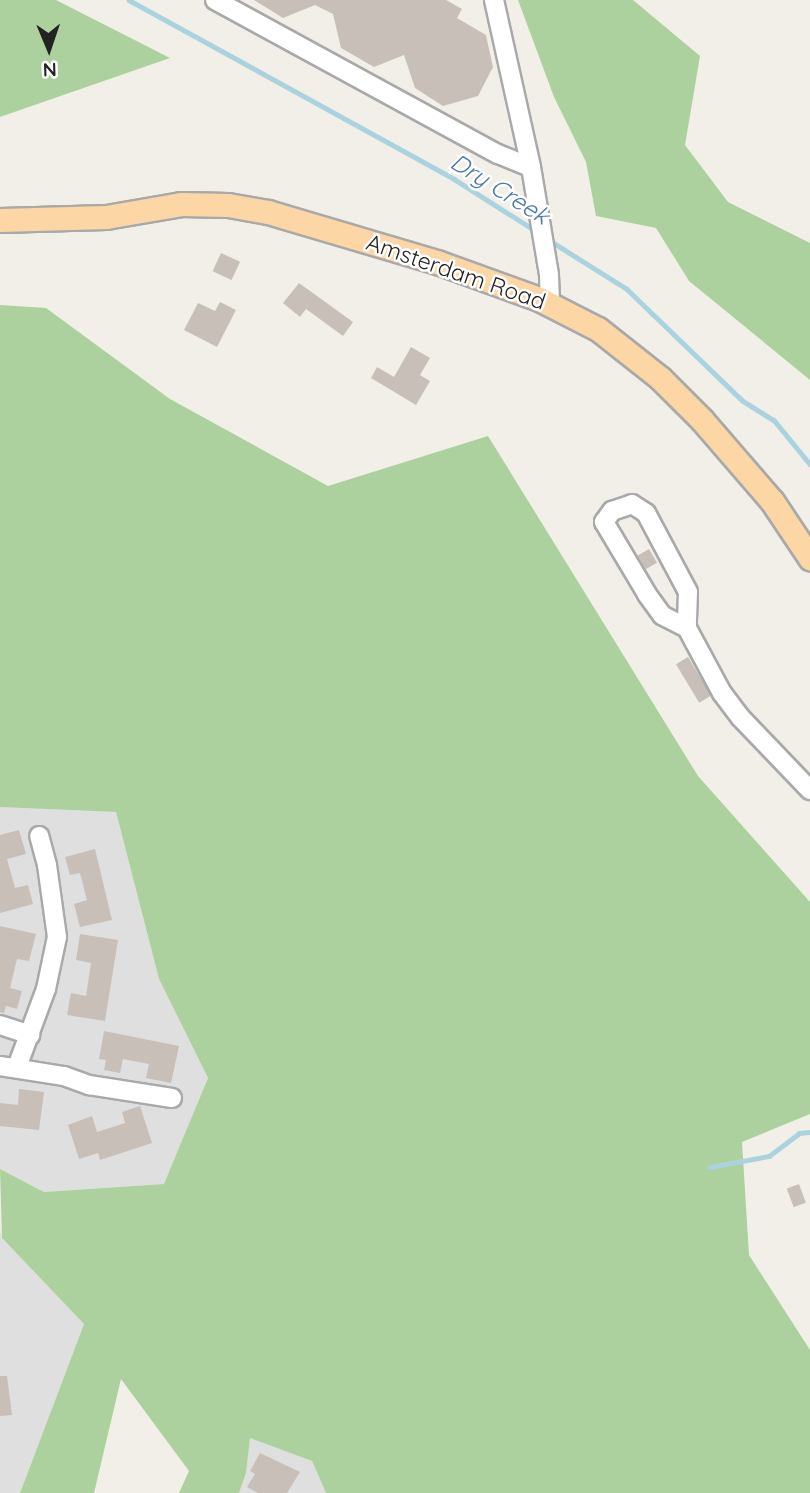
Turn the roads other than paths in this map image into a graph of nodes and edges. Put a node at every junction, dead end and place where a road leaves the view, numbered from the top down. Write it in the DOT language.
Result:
graph roads {
  1 [pos="215,0"];
  2 [pos="494,0"];
  3 [pos="531,167"];
  4 [pos="0,220"];
  5 [pos="550,303"];
  6 [pos="810,558"];
  7 [pos="687,628"];
  8 [pos="810,790"];
  9 [pos="39,835"];
  10 [pos="0,1025"];
  11 [pos="30,1035"];
  12 [pos="8,1066"];
  13 [pos="172,1098"];
  1 -- 3 [label="street"];
  2 -- 3 [label="street"];
  3 -- 5 [label="street"];
  4 -- 5 [label="main road, Amsterdam Road"];
  5 -- 6 [label="main road, Amsterdam Road"];
  7 -- 7 [label="street"];
  7 -- 8 [label="street"];
  9 -- 11 [label="street"];
  10 -- 11 [label="street"];
  11 -- 12 [label="street"];
  12 -- 13 [label="street"];
}
